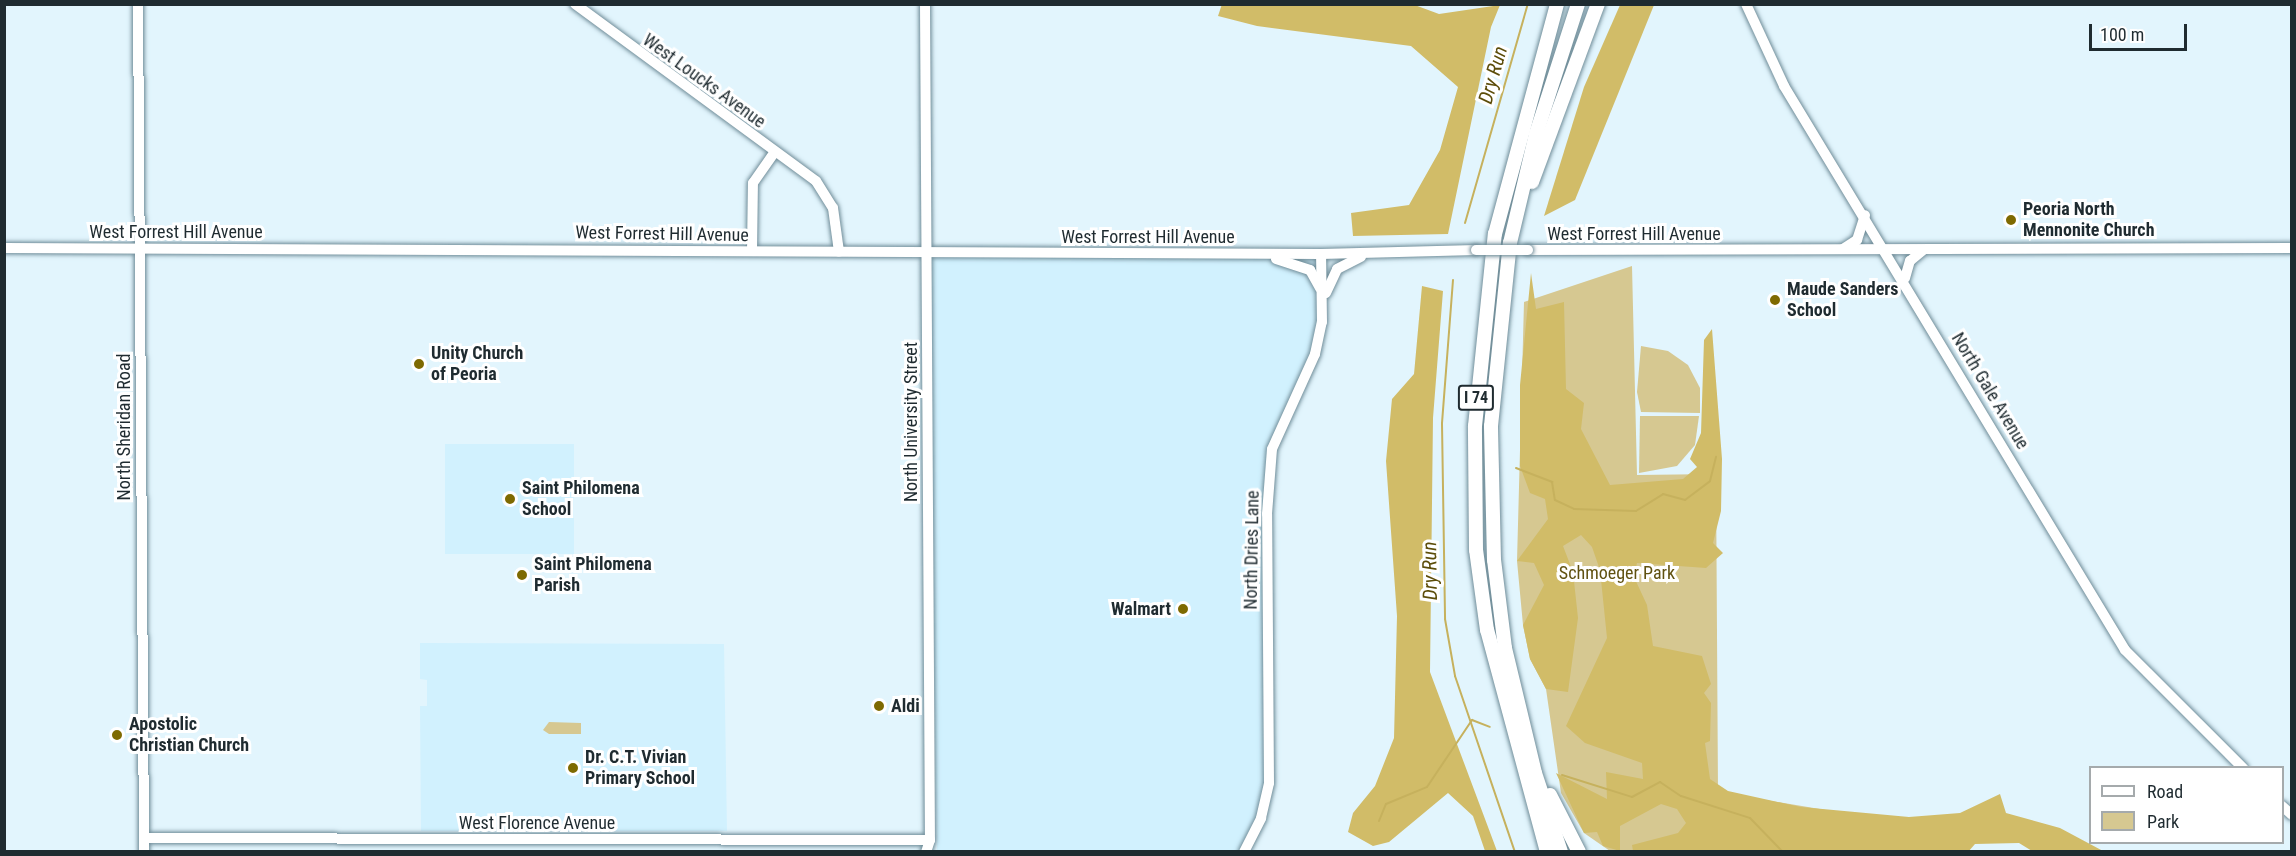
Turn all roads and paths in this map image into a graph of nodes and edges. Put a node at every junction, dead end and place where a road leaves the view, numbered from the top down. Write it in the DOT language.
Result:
graph roads {
  1 [pos="138,4"];
  2 [pos="575,4"];
  3 [pos="926,4"];
  4 [pos="1550,4"];
  5 [pos="1557,4"];
  6 [pos="1578,4"];
  7 [pos="1598,4"];
  8 [pos="1746,4"];
  9 [pos="775,152"];
  10 [pos="1501,201"];
  11 [pos="1865,215"];
  12 [pos="4,248"];
  13 [pos="140,248"];
  14 [pos="2292,248"];
  15 [pos="1923,249"];
  16 [pos="1842,250"];
  17 [pos="1888,250"];
  18 [pos="752,251"];
  19 [pos="926,251"];
  20 [pos="839,252"];
  21 [pos="1387,252"];
  22 [pos="1249,254"];
  23 [pos="1322,254"];
  24 [pos="1505,273"];
  25 [pos="1905,278"];
  26 [pos="1323,303"];
  27 [pos="1494,560"];
  28 [pos="2241,766"];
  29 [pos="1537,829"];
  30 [pos="930,840"];
  31 [pos="144,848"];
  32 [pos="926,852"];
  33 [pos="936,852"];
  34 [pos="1244,852"];
  35 [pos="1540,852"];
  36 [pos="1546,852"];
  37 [pos="1561,852"];
  38 [pos="1580,852"];
  1 -- 13 [label="main road, North Sheridan Road"];
  2 -- 9 [label="main road, West Loucks Avenue"];
  3 -- 19 [label="main road, North University Street"];
  4 -- 10 [label="highway"];
  5 -- 10 [label="highway, I 74"];
  6 -- 24 [label="highway, I 74"];
  7 -- 24 [label="highway"];
  8 -- 11 [label="main road, North Gale Avenue"];
  9 -- 18 [label="main road"];
  9 -- 20 [label="main road, West Loucks Avenue"];
  10 -- 29 [label="highway, I 74"];
  11 -- 16 [label="main road"];
  11 -- 17 [label="main road, North Gale Avenue"];
  12 -- 13 [label="main road, West Forrest Hill Avenue"];
  13 -- 18 [label="main road, West Forrest Hill Avenue"];
  13 -- 31 [label="main road, North Sheridan Road"];
  14 -- 15 [label="main road, West Forrest Hill Avenue"];
  15 -- 17 [label="main road, West Forrest Hill Avenue"];
  15 -- 25 [label="main road"];
  16 -- 17 [label="main road, West Forrest Hill Avenue"];
  16 -- 21 [label="main road, West Forrest Hill Avenue, bridge"];
  17 -- 25 [label="main road, North Gale Avenue"];
  18 -- 20 [label="main road, West Forrest Hill Avenue"];
  19 -- 20 [label="main road, West Forrest Hill Avenue"];
  19 -- 22 [label="main road, West Forrest Hill Avenue"];
  19 -- 30 [label="main road, North University Street"];
  21 -- 23 [label="main road, West Forrest Hill Avenue"];
  21 -- 26 [label="main road"];
  22 -- 23 [label="main road, West Forrest Hill Avenue"];
  22 -- 26 [label="main road"];
  23 -- 26 [label="main road, North Dries Lane"];
  24 -- 27 [label="highway, I 74"];
  25 -- 28 [label="main road, North Gale Avenue"];
  26 -- 34 [label="main road, North Dries Lane"];
  27 -- 37 [label="highway, I 74"];
  27 -- 38 [label="highway"];
  29 -- 35 [label="highway"];
  29 -- 36 [label="highway, I 74"];
  30 -- 31 [label="main road, West Florence Avenue"];
  30 -- 32 [label="main road, North University Street"];
  30 -- 33 [label="main road, North University Street"];
}
